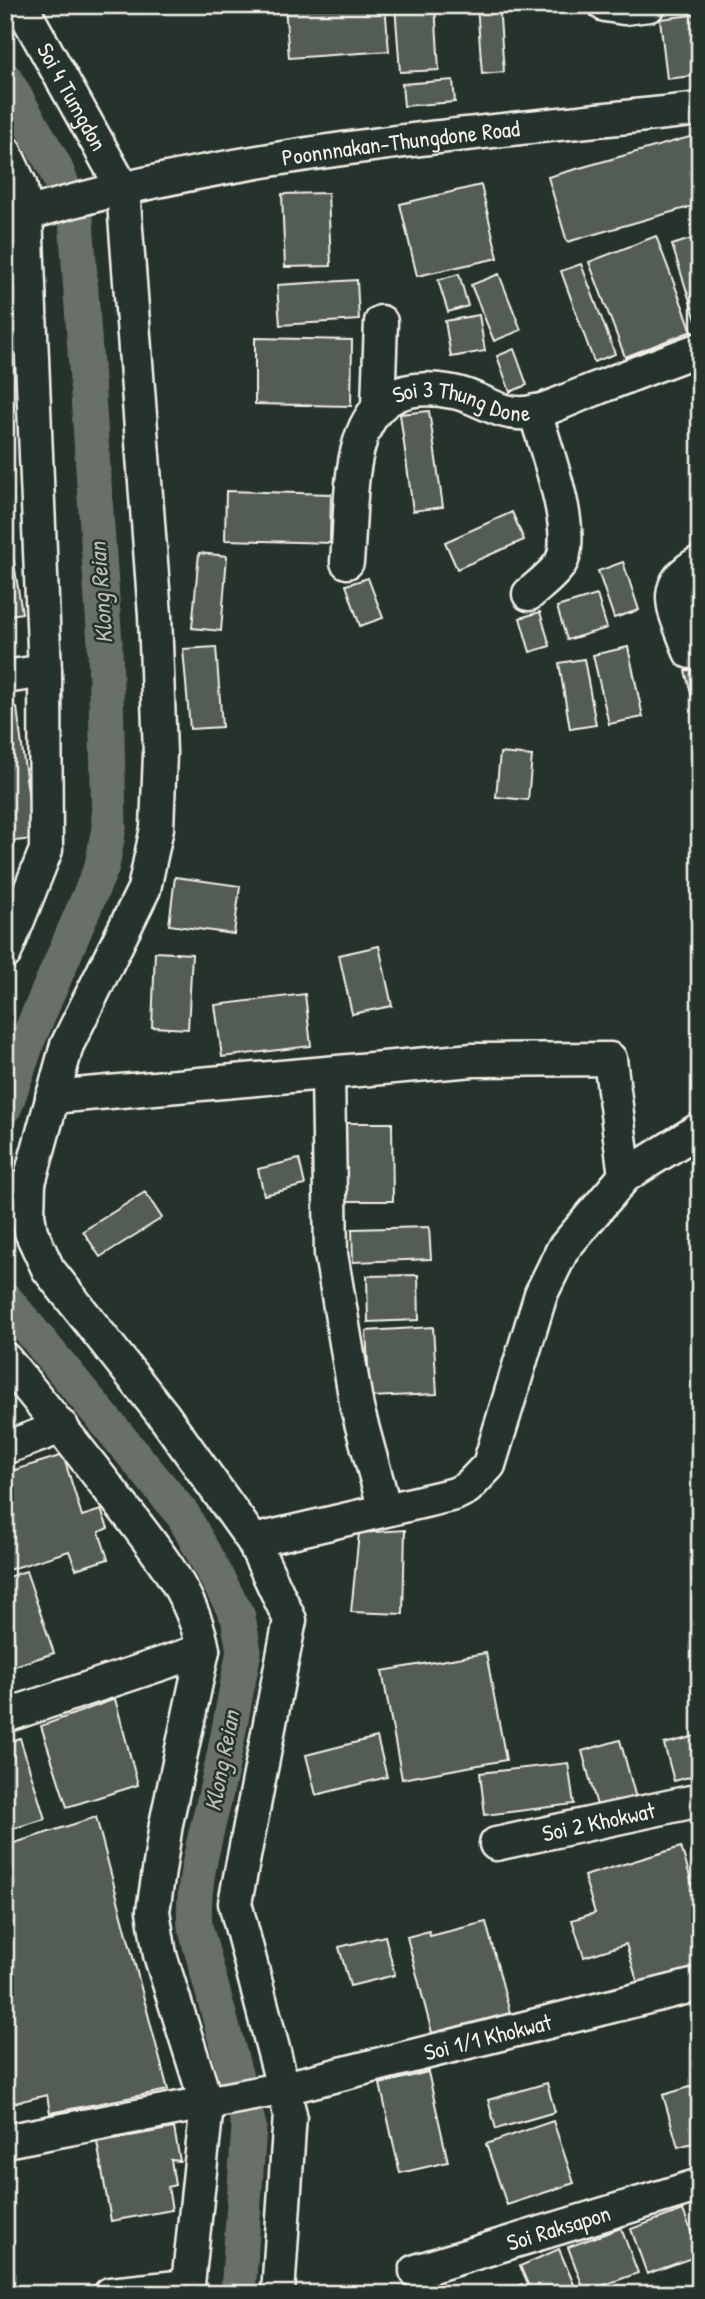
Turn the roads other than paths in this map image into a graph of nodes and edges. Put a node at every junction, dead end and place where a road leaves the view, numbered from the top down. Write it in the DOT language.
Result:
graph roads {
  1 [pos="21,5"];
  2 [pos="606,5"];
  3 [pos="649,5"];
  4 [pos="700,109"];
  5 [pos="5,152"];
  6 [pos="115,191"];
  7 [pos="22,215"];
  8 [pos="381,322"];
  9 [pos="700,349"];
  10 [pos="378,406"];
  11 [pos="535,411"];
  12 [pos="346,562"];
  13 [pos="700,562"];
  14 [pos="528,594"];
  15 [pos="690,652"];
  16 [pos="45,671"];
  17 [pos="5,677"];
  18 [pos="17,897"];
  19 [pos="5,953"];
  20 [pos="328,1075"];
  21 [pos="52,1097"];
  22 [pos="700,1129"];
  23 [pos="625,1176"];
  24 [pos="5,1359"];
  25 [pos="62,1427"];
  26 [pos="5,1448"];
  27 [pos="385,1510"];
  28 [pos="253,1541"];
  29 [pos="203,1650"];
  30 [pos="5,1716"];
  31 [pos="700,1800"];
  32 [pos="496,1844"];
  33 [pos="700,1984"];
  34 [pos="280,2089"];
  35 [pos="212,2104"];
  36 [pos="5,2141"];
  37 [pos="700,2185"];
  38 [pos="416,2270"];
  39 [pos="187,2290"];
  40 [pos="110,2294"];
  41 [pos="278,2294"];
  1 -- 6 [label="street, Soi 4 Tumgdon"];
  2 -- 3 [label="street"];
  4 -- 6 [label="street, Poonnnakan-Thungdone Road"];
  5 -- 7 [label="street"];
  6 -- 7 [label="street, Poonnnakan-Thungdone Road"];
  6 -- 21 [label="street"];
  7 -- 16 [label="street"];
  8 -- 10 [label="street"];
  9 -- 11 [label="street, Soi 3 Thung Done"];
  10 -- 11 [label="street, Soi 3 Thung Done"];
  10 -- 12 [label="street, Soi 3 Thung Done"];
  11 -- 14 [label="street"];
  13 -- 15 [label="street"];
  16 -- 17 [label="street"];
  16 -- 18 [label="street"];
  18 -- 19 [label="street"];
  20 -- 21 [label="street"];
  20 -- 23 [label="street"];
  20 -- 27 [label="street"];
  21 -- 28 [label="street"];
  22 -- 23 [label="street"];
  23 -- 27 [label="street"];
  24 -- 25 [label="street"];
  25 -- 26 [label="street"];
  25 -- 29 [label="street"];
  27 -- 28 [label="street"];
  28 -- 34 [label="street"];
  29 -- 30 [label="street"];
  29 -- 35 [label="street"];
  31 -- 32 [label="street, Soi 2 Khokwat"];
  33 -- 34 [label="street, Soi 1/1 Khokwat"];
  34 -- 35 [label="street, Soi 1/1 Khokwat"];
  34 -- 41 [label="street"];
  35 -- 36 [label="street, Soi 1/1 Khokwat"];
  35 -- 39 [label="street"];
  37 -- 38 [label="street, Soi Raksapon"];
  39 -- 40 [label="street"];
}
